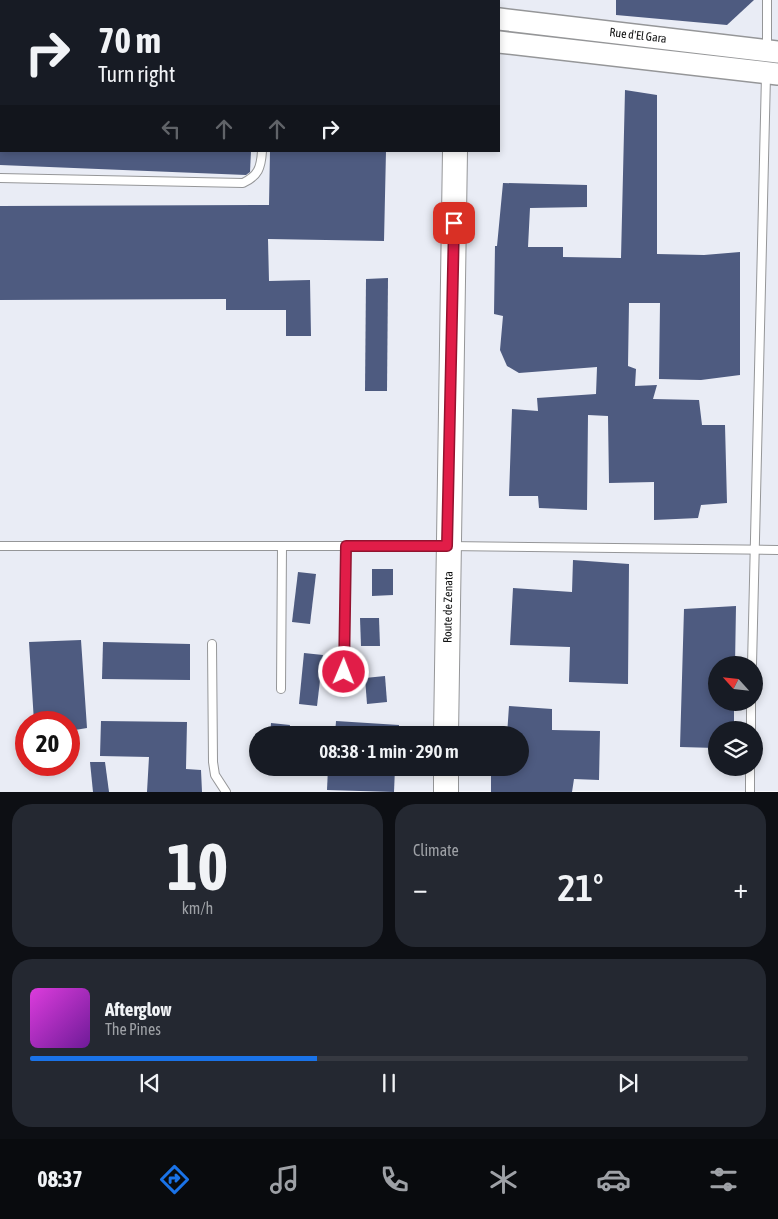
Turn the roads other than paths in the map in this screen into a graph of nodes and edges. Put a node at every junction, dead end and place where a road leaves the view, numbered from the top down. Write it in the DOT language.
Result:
graph roads {
  1 [pos="767,0"];
  2 [pos="500,19"];
  3 [pos="500,42"];
  4 [pos="772,51"];
  5 [pos="772,73"];
  6 [pos="262,152"];
  7 [pos="455,152"];
  8 [pos="0,178"];
  9 [pos="0,546"];
  10 [pos="282,546"];
  11 [pos="346,546"];
  12 [pos="447,546"];
  13 [pos="753,550"];
  14 [pos="778,550"];
  15 [pos="212,644"];
  16 [pos="752,656"];
  17 [pos="280,689"];
  18 [pos="344,690"];
  19 [pos="446,726"];
  20 [pos="446,776"];
  21 [pos="750,776"];
  22 [pos="226,792"];
  23 [pos="446,792"];
  24 [pos="750,792"];
  1 -- 4 [label="lane"];
  2 -- 4 [label="street, Rue d'El Gara"];
  3 -- 5 [label="street, Rue d'El Gara"];
  5 -- 13 [label="lane"];
  6 -- 8 [label="lane"];
  7 -- 12 [label="main road, Route de Zenata"];
  9 -- 10 [label="lane"];
  10 -- 11 [label="lane"];
  10 -- 17 [label="lane"];
  11 -- 12 [label="lane"];
  11 -- 18 [label="lane"];
  12 -- 13 [label="lane"];
  12 -- 19 [label="main road, Route de Zenata"];
  13 -- 14 [label="lane"];
  13 -- 16 [label="lane"];
  15 -- 22 [label="lane"];
  20 -- 23 [label="main road"];
  21 -- 24 [label="lane"];
}
